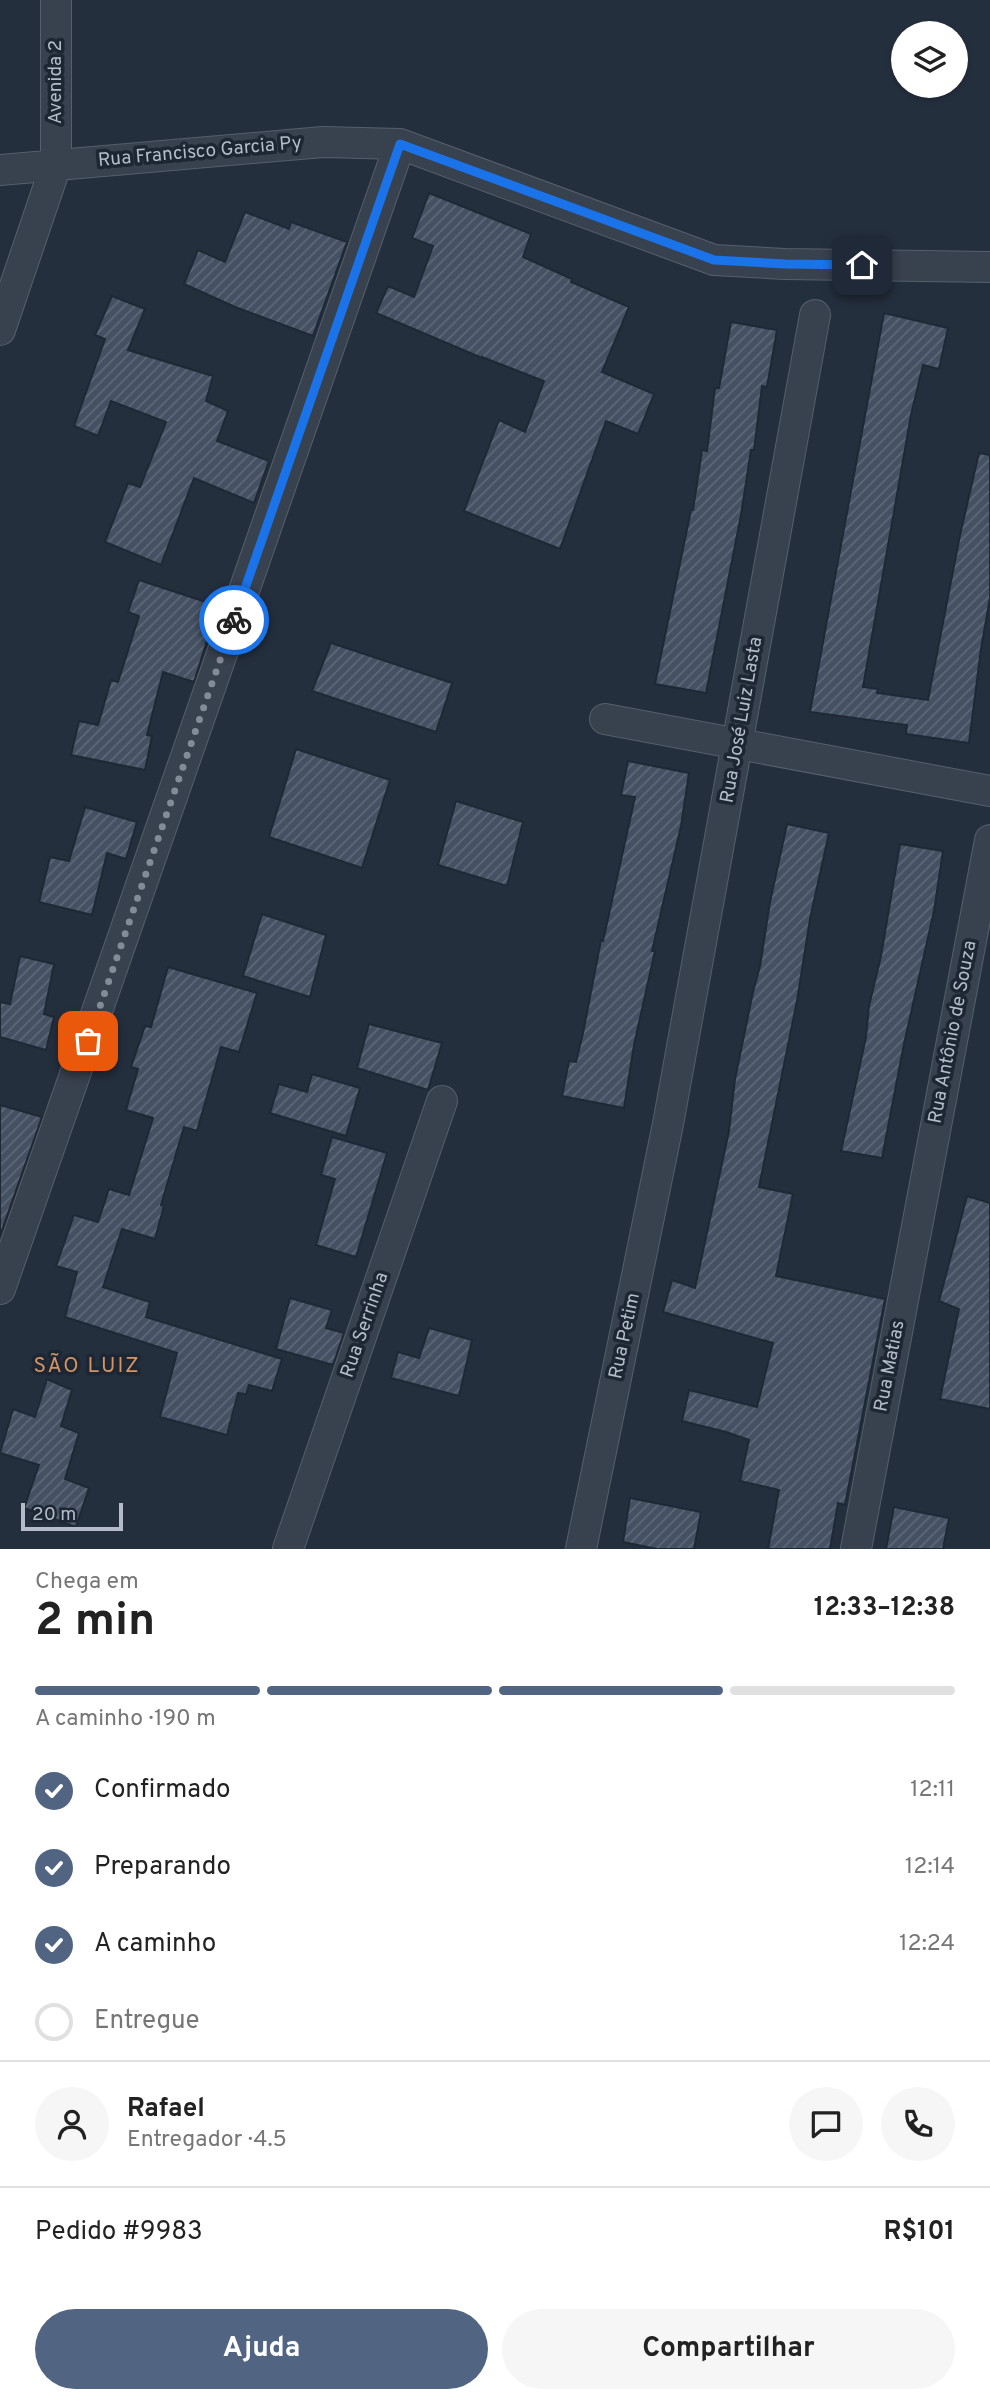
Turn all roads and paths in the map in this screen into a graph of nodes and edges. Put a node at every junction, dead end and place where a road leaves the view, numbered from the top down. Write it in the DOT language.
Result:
graph roads {
  1 [pos="55,0"];
  2 [pos="400,144"];
  3 [pos="56,165"];
  4 [pos="0,170"];
  5 [pos="990,267"];
  6 [pos="815,316"];
  7 [pos="0,330"];
  8 [pos="605,719"];
  9 [pos="738,743"];
  10 [pos="990,791"];
  11 [pos="990,840"];
  12 [pos="442,1101"];
  13 [pos="668,1124"];
  14 [pos="924,1184"];
  15 [pos="0,1289"];
  16 [pos="288,1549"];
  17 [pos="581,1549"];
  18 [pos="856,1549"];
  1 -- 3 [label="street, Avenida 2"];
  2 -- 3 [label="street, Rua Francisco Garcia Py"];
  2 -- 5 [label="street, Rua Francisco Garcia Py"];
  2 -- 15 [label="street"];
  3 -- 4 [label="street, Rua Francisco Garcia Py"];
  3 -- 7 [label="street, Avenida 2"];
  6 -- 9 [label="street, Rua José Luiz Lasta"];
  8 -- 9 [label="street"];
  9 -- 10 [label="street"];
  9 -- 13 [label="street, Rua José Luiz Lasta"];
  11 -- 14 [label="street, Rua Antônio de Souza"];
  12 -- 16 [label="street, Rua Serrinha"];
  13 -- 17 [label="street, Rua Petim"];
  14 -- 18 [label="street, Rua Matias"];
}
